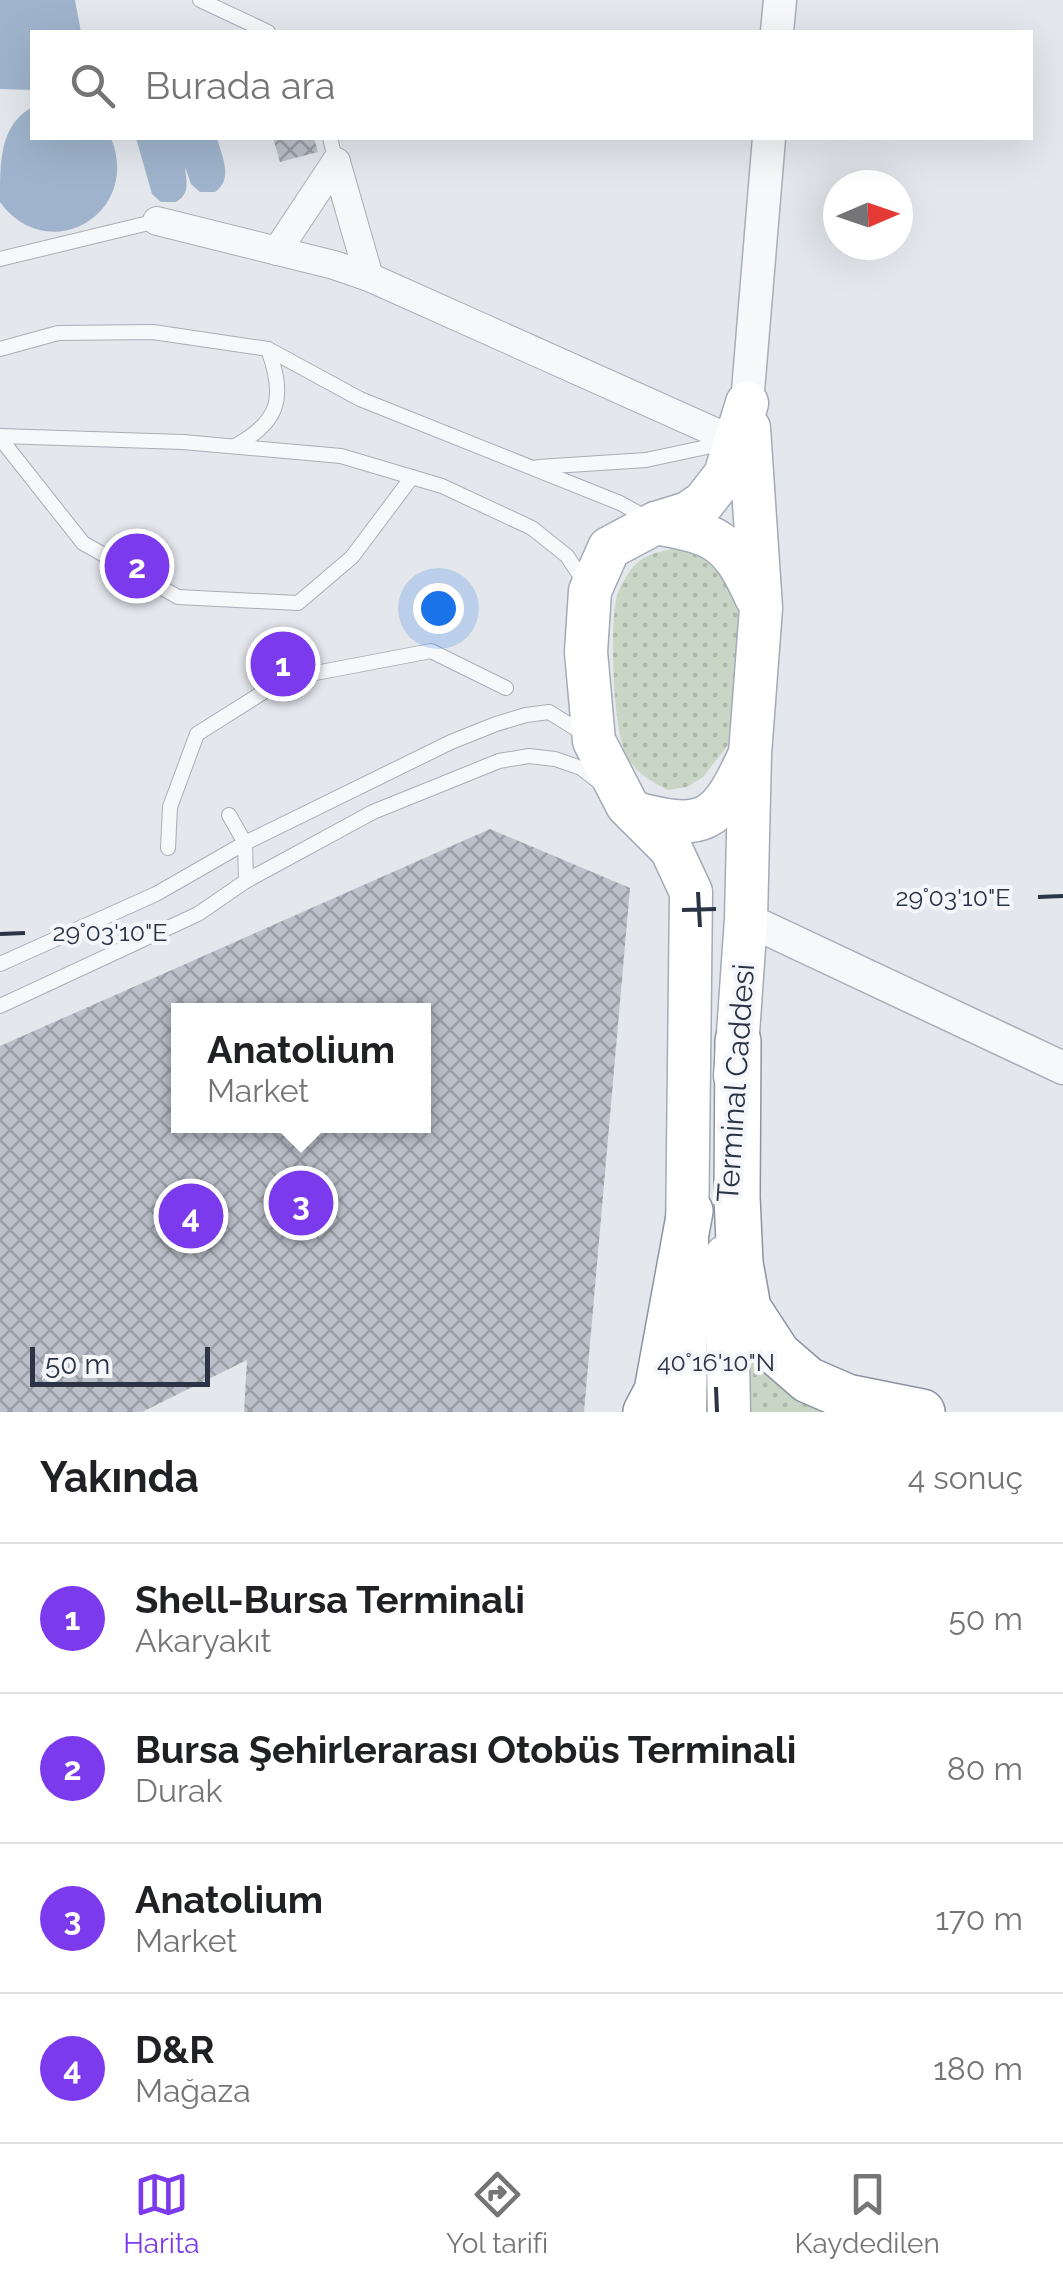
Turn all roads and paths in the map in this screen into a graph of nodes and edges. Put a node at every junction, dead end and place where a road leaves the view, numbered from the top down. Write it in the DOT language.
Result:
graph roads {
  1 [pos="200,0"];
  2 [pos="780,0"];
  3 [pos="264,30"];
  4 [pos="777,30"];
  5 [pos="769,140"];
  6 [pos="333,150"];
  7 [pos="156,221"];
  8 [pos="277,251"];
  9 [pos="0,259"];
  10 [pos="368,277"];
  11 [pos="0,349"];
  12 [pos="268,349"];
  13 [pos="741,422"];
  14 [pos="0,437"];
  15 [pos="234,446"];
  16 [pos="530,467"];
  17 [pos="412,477"];
  18 [pos="656,523"];
  19 [pos="590,591"];
  20 [pos="761,608"];
  21 [pos="506,688"];
  22 [pos="594,741"];
  23 [pos="750,754"];
  24 [pos="631,809"];
  25 [pos="230,814"];
  26 [pos="245,844"];
  27 [pos="168,848"];
  28 [pos="246,881"];
  29 [pos="746,919"];
  30 [pos="0,964"];
  31 [pos="0,1006"];
  32 [pos="738,1042"];
  33 [pos="1063,1068"];
  34 [pos="690,1211"];
  35 [pos="646,1412"];
  36 [pos="686,1412"];
  37 [pos="729,1412"];
  38 [pos="922,1412"];
  1 -- 3 [label="lane"];
  2 -- 4 [label="street"];
  5 -- 13 [label="street, Terminal Caddesi"];
  6 -- 8 [label="street"];
  6 -- 10 [label="street"];
  7 -- 8 [label="street"];
  7 -- 9 [label="lane"];
  8 -- 10 [label="street"];
  10 -- 13 [label="street"];
  11 -- 12 [label="lane"];
  12 -- 15 [label="lane"];
  12 -- 16 [label="lane"];
  13 -- 16 [label="lane"];
  13 -- 18 [label="main road, Terminal Caddesi"];
  13 -- 20 [label="main road, Terminal Caddesi"];
  14 -- 15 [label="lane"];
  14 -- 17 [label="lane"];
  15 -- 17 [label="lane"];
  16 -- 18 [label="lane"];
  17 -- 19 [label="lane"];
  18 -- 19 [label="main road, Terminal Caddesi"];
  18 -- 20 [label="main road"];
  19 -- 22 [label="main road, Terminal Caddesi"];
  20 -- 23 [label="main road, Terminal Caddesi"];
  21 -- 27 [label="lane"];
  22 -- 24 [label="main road, Terminal Caddesi"];
  22 -- 26 [label="lane"];
  23 -- 24 [label="main road, Terminal Caddesi"];
  23 -- 29 [label="main road, Terminal Caddesi"];
  24 -- 28 [label="lane"];
  24 -- 34 [label="main road, Terminal Caddesi"];
  25 -- 26 [label="lane"];
  26 -- 28 [label="lane"];
  26 -- 30 [label="lane"];
  28 -- 31 [label="lane"];
  29 -- 32 [label="main road, Terminal Caddesi"];
  29 -- 33 [label="street"];
  32 -- 37 [label="main road, Terminal Caddesi"];
  32 -- 38 [label="highway"];
  34 -- 35 [label="highway"];
  34 -- 36 [label="main road, Terminal Caddesi"];
}
